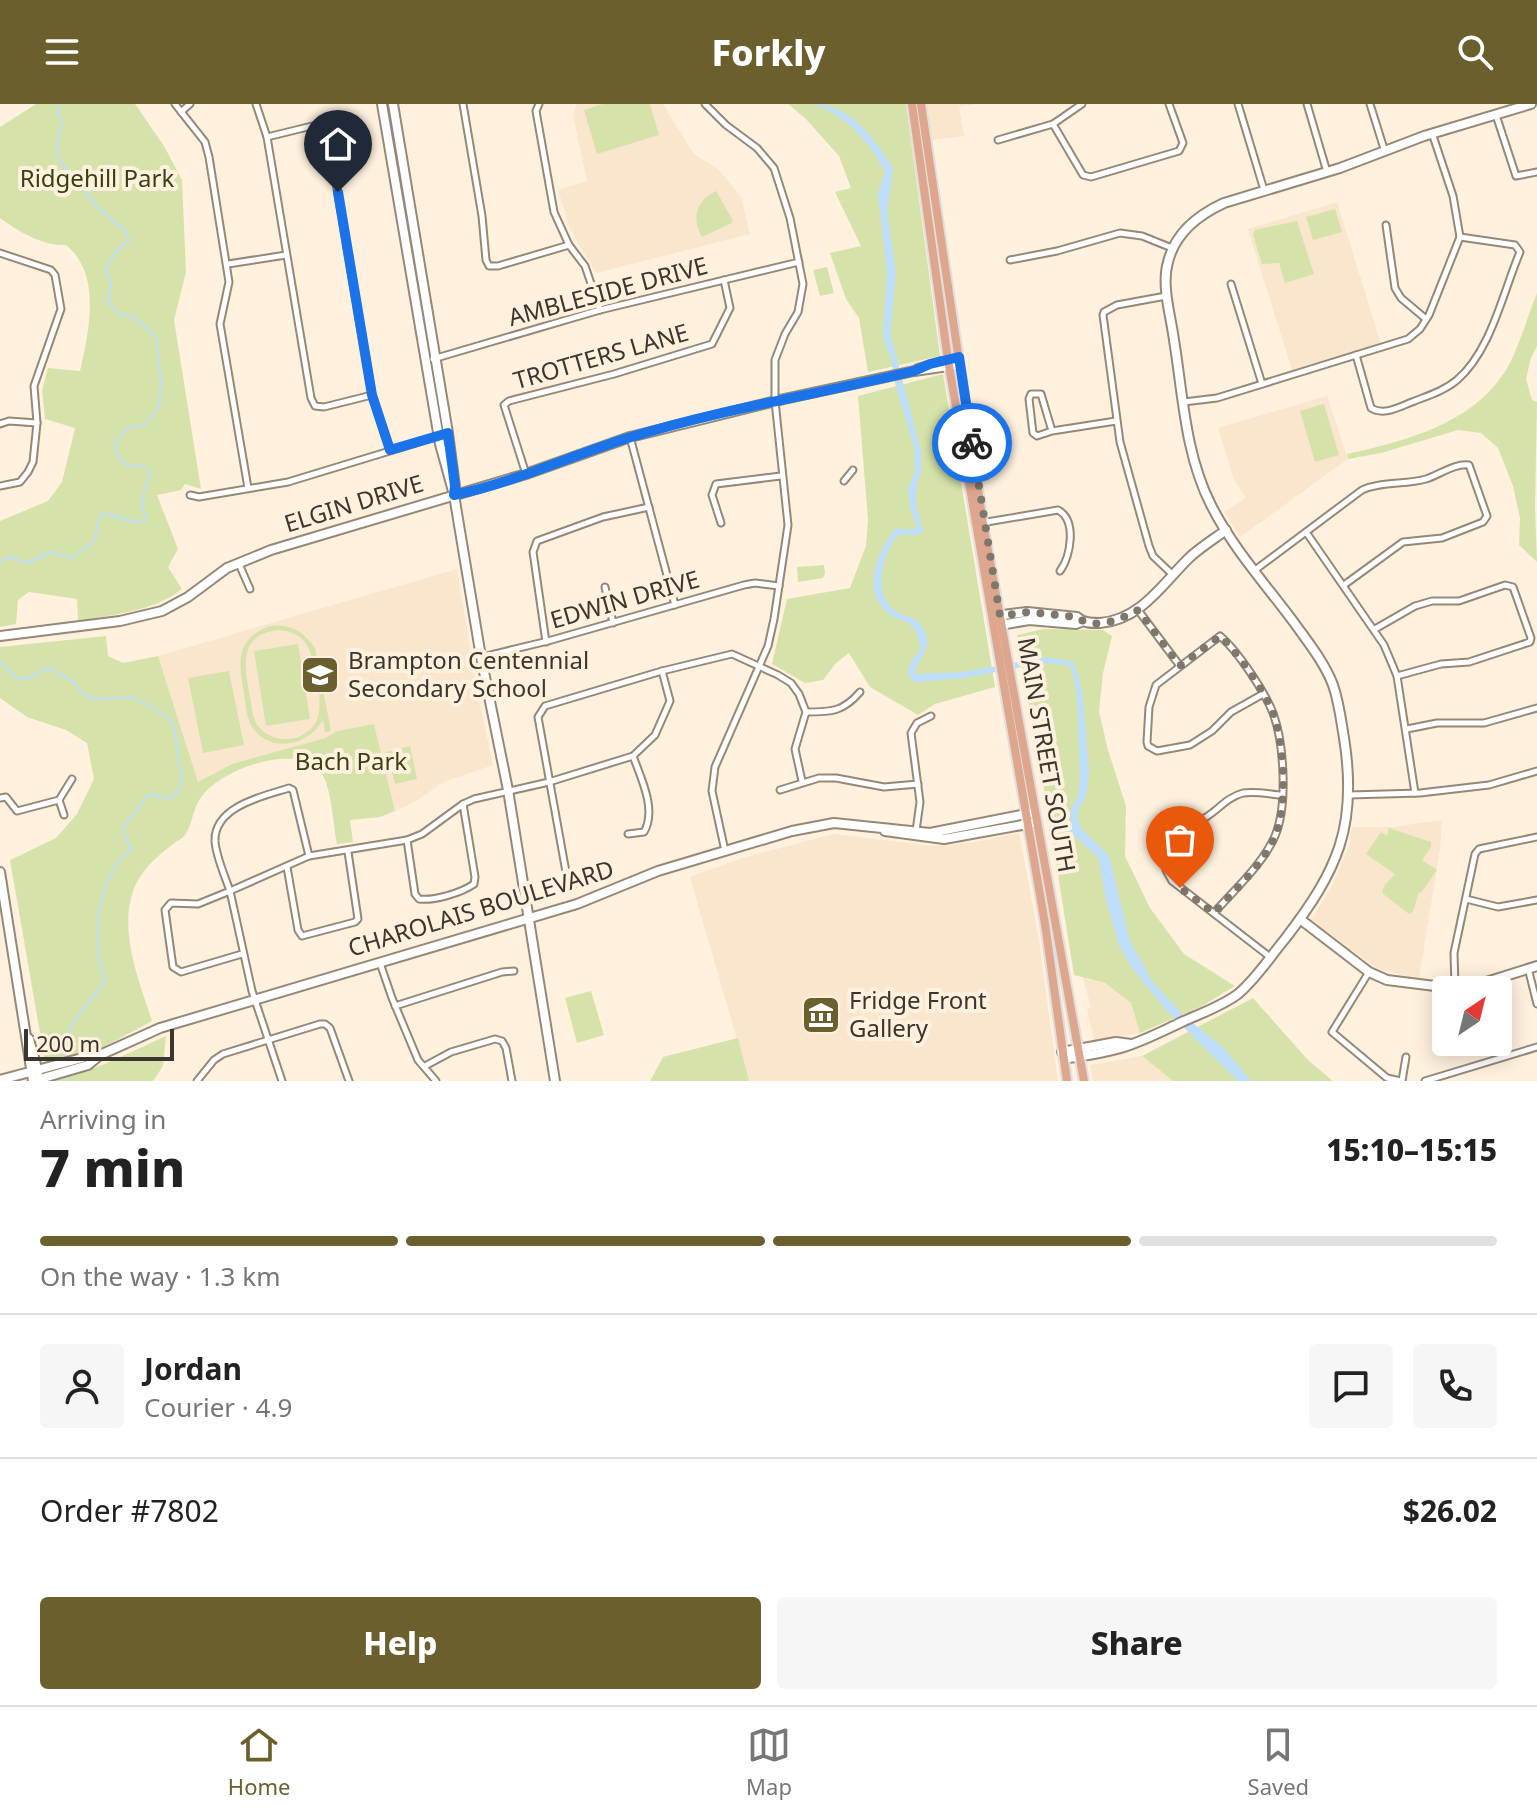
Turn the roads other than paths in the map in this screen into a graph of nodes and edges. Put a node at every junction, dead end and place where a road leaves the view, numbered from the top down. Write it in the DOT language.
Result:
graph roads {
  1 [pos="175,104"];
  2 [pos="190,104"];
  3 [pos="256,104"];
  4 [pos="382,104"];
  5 [pos="393,104"];
  6 [pos="463,104"];
  7 [pos="539,104"];
  8 [pos="705,104"];
  9 [pos="912,104"];
  10 [pos="921,104"];
  11 [pos="1082,104"];
  12 [pos="1169,104"];
  13 [pos="1238,104"];
  14 [pos="1307,104"];
  15 [pos="1370,104"];
  16 [pos="1531,104"];
  17 [pos="181,112"];
  18 [pos="1496,115"];
  19 [pos="1053,124"];
  20 [pos="1432,133"];
  21 [pos="267,137"];
  22 [pos="998,140"];
  23 [pos="1385,152"];
  24 [pos="1327,172"];
  25 [pos="1537,172"];
  26 [pos="1264,190"];
  27 [pos="1386,225"];
  28 [pos="1460,237"];
  29 [pos="569,245"];
  30 [pos="1172,248"];
  31 [pos="0,253"];
  32 [pos="286,255"];
  33 [pos="1010,260"];
  34 [pos="799,262"];
  35 [pos="228,264"];
  36 [pos="724,280"];
  37 [pos="1231,284"];
  38 [pos="1167,296"];
  39 [pos="600,310"];
  40 [pos="1426,319"];
  41 [pos="1356,355"];
  42 [pos="431,359"];
  43 [pos="959,361"];
  44 [pos="948,363"];
  45 [pos="1262,384"];
  46 [pos="372,395"];
  47 [pos="775,401"];
  48 [pos="1184,402"];
  49 [pos="1116,421"];
  50 [pos="37,423"];
  51 [pos="0,424"];
  52 [pos="1052,431"];
  53 [pos="443,434"];
  54 [pos="630,437"];
  55 [pos="390,450"];
  56 [pos="853,470"];
  57 [pos="526,474"];
  58 [pos="781,476"];
  59 [pos="844,481"];
  60 [pos="0,486"];
  61 [pos="248,488"];
  62 [pos="190,495"];
  63 [pos="454,495"];
  64 [pos="649,507"];
  65 [pos="721,523"];
  66 [pos="980,523"];
  67 [pos="1226,530"];
  68 [pos="1306,532"];
  69 [pos="238,563"];
  70 [pos="1255,570"];
  71 [pos="1060,571"];
  72 [pos="1173,575"];
  73 [pos="1344,585"];
  74 [pos="779,586"];
  75 [pos="605,587"];
  76 [pos="250,589"];
  77 [pos="675,605"];
  78 [pos="1138,610"];
  79 [pos="997,621"];
  80 [pos="613,623"];
  81 [pos="1375,629"];
  82 [pos="2,636"];
  83 [pos="546,642"];
  84 [pos="481,657"];
  85 [pos="760,666"];
  86 [pos="1180,666"];
  87 [pos="662,671"];
  88 [pos="1397,676"];
  89 [pos="1008,682"];
  90 [pos="860,692"];
  91 [pos="1263,694"];
  92 [pos="1537,708"];
  93 [pos="806,712"];
  94 [pos="931,716"];
  95 [pos="1407,729"];
  96 [pos="633,756"];
  97 [pos="1537,771"];
  98 [pos="72,779"];
  99 [pos="802,781"];
  100 [pos="549,782"];
  101 [pos="918,784"];
  102 [pos="508,790"];
  103 [pos="780,790"];
  104 [pos="1415,793"];
  105 [pos="1281,795"];
  106 [pos="1349,795"];
  107 [pos="0,798"];
  108 [pos="59,800"];
  109 [pos="463,804"];
  110 [pos="64,815"];
  111 [pos="1037,817"];
  112 [pos="1027,819"];
  113 [pos="916,833"];
  114 [pos="628,834"];
  115 [pos="1537,837"];
  116 [pos="407,840"];
  117 [pos="348,851"];
  118 [pos="725,851"];
  119 [pos="309,856"];
  120 [pos="287,867"];
  121 [pos="0,872"];
  122 [pos="572,887"];
  123 [pos="230,891"];
  124 [pos="1466,899"];
  125 [pos="1537,900"];
  126 [pos="1214,913"];
  127 [pos="529,917"];
  128 [pos="1300,919"];
  129 [pos="242,954"];
  130 [pos="1270,957"];
  131 [pos="380,962"];
  132 [pos="1532,967"];
  133 [pos="514,971"];
  134 [pos="1369,972"];
  135 [pos="1455,976"];
  136 [pos="1504,976"];
  137 [pos="1432,987"];
  138 [pos="254,1000"];
  139 [pos="1537,1004"];
  140 [pos="395,1006"];
  141 [pos="266,1041"];
  142 [pos="1537,1047"];
  143 [pos="1079,1053"];
  144 [pos="1063,1056"];
  145 [pos="1406,1057"];
  146 [pos="425,1066"];
  147 [pos="36,1077"];
  148 [pos="0,1080"];
  149 [pos="197,1081"];
  150 [pos="282,1081"];
  151 [pos="349,1081"];
  152 [pos="436,1081"];
  153 [pos="512,1081"];
  154 [pos="555,1081"];
  155 [pos="1067,1081"];
  156 [pos="1084,1081"];
  157 [pos="1401,1081"];
  158 [pos="1425,1081"];
  1 -- 17 [label="street"];
  2 -- 17 [label="street"];
  3 -- 21 [label="street"];
  4 -- 42 [label="street"];
  5 -- 42 [label="street"];
  6 -- 29 [label="street"];
  7 -- 29 [label="street"];
  8 -- 34 [label="street"];
  9 -- 44 [label="main road, MAIN STREET SOUTH"];
  10 -- 43 [label="main road, MAIN STREET SOUTH"];
  11 -- 19 [label="street"];
  12 -- 19 [label="street"];
  13 -- 26 [label="street"];
  14 -- 24 [label="street"];
  15 -- 23 [label="street"];
  16 -- 18 [label="street"];
  17 -- 35 [label="street"];
  18 -- 20 [label="street"];
  18 -- 25 [label="street"];
  19 -- 22 [label="street"];
  20 -- 23 [label="street"];
  20 -- 28 [label="street"];
  21 -- 32 [label="street"];
  21 -- 46 [label="street"];
  23 -- 24 [label="street"];
  24 -- 26 [label="street"];
  26 -- 30 [label="street"];
  27 -- 40 [label="street"];
  28 -- 40 [label="street"];
  28 -- 41 [label="street"];
  29 -- 39 [label="street"];
  30 -- 33 [label="street"];
  30 -- 38 [label="street"];
  31 -- 50 [label="street"];
  32 -- 35 [label="street"];
  32 -- 46 [label="street"];
  34 -- 36 [label="street, AMBLESIDE DRIVE"];
  34 -- 47 [label="street"];
  35 -- 61 [label="street"];
  36 -- 39 [label="street, AMBLESIDE DRIVE"];
  36 -- 57 [label="street, TROTTERS LANE"];
  37 -- 45 [label="street"];
  38 -- 48 [label="street"];
  38 -- 49 [label="street"];
  39 -- 42 [label="street, AMBLESIDE DRIVE"];
  40 -- 41 [label="street"];
  41 -- 45 [label="street"];
  42 -- 53 [label="street"];
  43 -- 44 [label="street, ELGIN DRIVE"];
  43 -- 66 [label="main road, MAIN STREET SOUTH"];
  44 -- 47 [label="street, ELGIN DRIVE"];
  44 -- 66 [label="main road, MAIN STREET SOUTH"];
  45 -- 48 [label="street"];
  46 -- 55 [label="street"];
  47 -- 54 [label="street, ELGIN DRIVE"];
  47 -- 58 [label="street"];
  48 -- 67 [label="street"];
  49 -- 52 [label="street"];
  49 -- 72 [label="street"];
  50 -- 51 [label="street"];
  50 -- 60 [label="street"];
  52 -- 52 [label="street"];
  53 -- 55 [label="street"];
  53 -- 63 [label="street"];
  54 -- 57 [label="street, ELGIN DRIVE"];
  54 -- 64 [label="street"];
  55 -- 61 [label="street"];
  56 -- 59 [label="street"];
  57 -- 63 [label="street, ELGIN DRIVE"];
  58 -- 65 [label="street"];
  58 -- 74 [label="street"];
  61 -- 62 [label="street"];
  63 -- 69 [label="street, ELGIN DRIVE"];
  63 -- 84 [label="street"];
  64 -- 77 [label="street"];
  64 -- 83 [label="street"];
  66 -- 71 [label="street"];
  66 -- 79 [label="main road, MAIN STREET SOUTH"];
  67 -- 70 [label="street"];
  67 -- 72 [label="street"];
  68 -- 70 [label="street"];
  68 -- 73 [label="street"];
  68 -- 73 [label="street"];
  69 -- 76 [label="street"];
  69 -- 82 [label="street, ELGIN DRIVE"];
  70 -- 106 [label="street"];
  72 -- 78 [label="street"];
  73 -- 81 [label="street"];
  74 -- 77 [label="street, EDWIN DRIVE"];
  74 -- 85 [label="street"];
  75 -- 80 [label="street"];
  77 -- 80 [label="street, EDWIN DRIVE"];
  78 -- 79 [label="street"];
  78 -- 86 [label="street"];
  79 -- 89 [label="main road, MAIN STREET SOUTH"];
  80 -- 83 [label="street, EDWIN DRIVE"];
  81 -- 88 [label="street"];
  81 -- 88 [label="street"];
  83 -- 84 [label="street, EDWIN DRIVE"];
  84 -- 102 [label="street"];
  85 -- 87 [label="street"];
  85 -- 93 [label="street"];
  85 -- 118 [label="street"];
  86 -- 91 [label="street"];
  86 -- 91 [label="street"];
  87 -- 96 [label="street"];
  87 -- 100 [label="street"];
  88 -- 95 [label="street"];
  89 -- 111 [label="main road, MAIN STREET SOUTH"];
  89 -- 112 [label="main road, MAIN STREET SOUTH"];
  90 -- 93 [label="street"];
  91 -- 105 [label="street"];
  92 -- 95 [label="street"];
  93 -- 99 [label="street"];
  94 -- 101 [label="street"];
  95 -- 104 [label="street"];
  96 -- 100 [label="street"];
  96 -- 114 [label="street"];
  97 -- 104 [label="street"];
  98 -- 108 [label="street"];
  99 -- 101 [label="street"];
  99 -- 103 [label="street"];
  100 -- 102 [label="street"];
  100 -- 122 [label="street"];
  101 -- 113 [label="street"];
  102 -- 109 [label="street"];
  102 -- 127 [label="street"];
  104 -- 106 [label="street"];
  105 -- 126 [label="street"];
  105 -- 126 [label="street"];
  106 -- 128 [label="street"];
  107 -- 108 [label="street"];
  108 -- 110 [label="street"];
  109 -- 116 [label="street"];
  109 -- 116 [label="street"];
  111 -- 112 [label="street, CHAROLAIS BOULEVARD"];
  111 -- 143 [label="main road, MAIN STREET SOUTH"];
  112 -- 113 [label="street, CHAROLAIS BOULEVARD"];
  112 -- 144 [label="main road, MAIN STREET SOUTH"];
  113 -- 118 [label="street, CHAROLAIS BOULEVARD"];
  115 -- 124 [label="street"];
  116 -- 117 [label="street"];
  117 -- 119 [label="street"];
  117 -- 120 [label="street"];
  118 -- 127 [label="street, CHAROLAIS BOULEVARD"];
  119 -- 120 [label="street"];
  119 -- 123 [label="street"];
  120 -- 123 [label="street"];
  121 -- 147 [label="street"];
  123 -- 129 [label="street"];
  123 -- 129 [label="street"];
  124 -- 125 [label="street"];
  124 -- 135 [label="street"];
  126 -- 130 [label="street"];
  127 -- 131 [label="street, CHAROLAIS BOULEVARD"];
  127 -- 154 [label="street"];
  128 -- 130 [label="street"];
  128 -- 134 [label="street"];
  129 -- 138 [label="street"];
  130 -- 143 [label="street"];
  131 -- 138 [label="street, CHAROLAIS BOULEVARD"];
  131 -- 140 [label="street"];
  132 -- 136 [label="street"];
  132 -- 139 [label="street"];
  133 -- 140 [label="street"];
  134 -- 137 [label="street"];
  134 -- 157 [label="street"];
  138 -- 141 [label="street"];
  138 -- 147 [label="street, CHAROLAIS BOULEVARD"];
  140 -- 146 [label="street"];
  141 -- 149 [label="street"];
  141 -- 150 [label="street"];
  141 -- 151 [label="street"];
  142 -- 158 [label="street"];
  143 -- 144 [label="street"];
  143 -- 156 [label="main road, MAIN STREET SOUTH"];
  144 -- 155 [label="main road, MAIN STREET SOUTH"];
  145 -- 157 [label="street"];
  146 -- 152 [label="street"];
  146 -- 153 [label="street"];
  147 -- 148 [label="street, CHAROLAIS BOULEVARD"];
}
